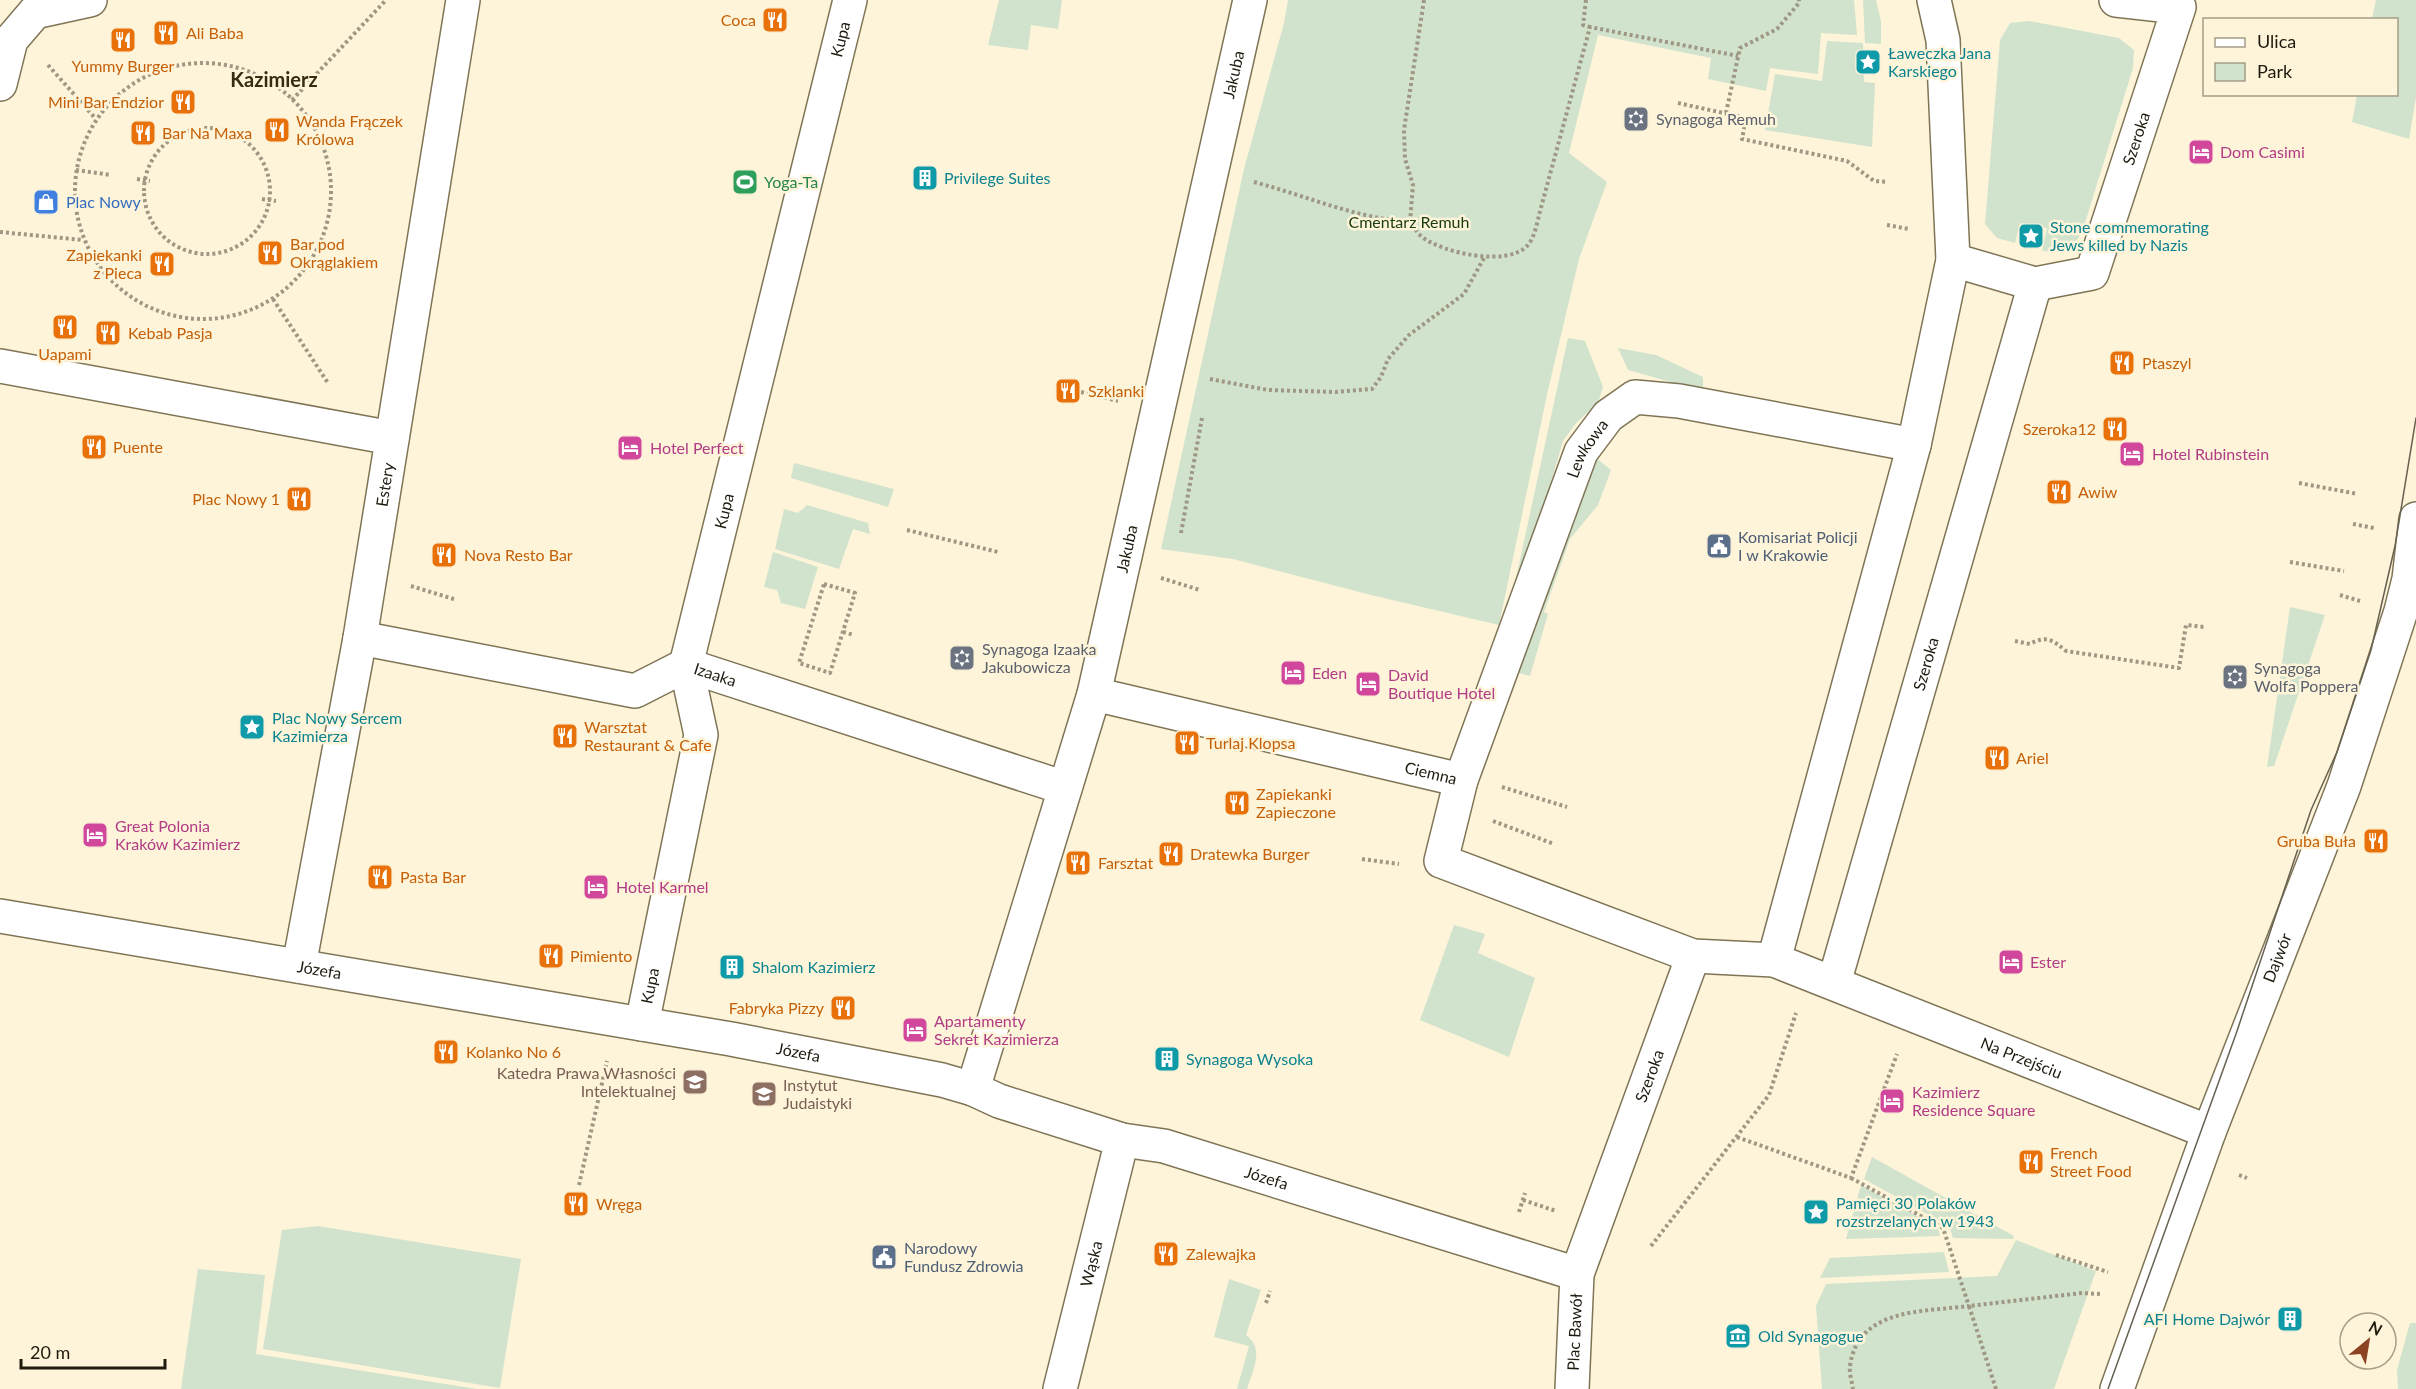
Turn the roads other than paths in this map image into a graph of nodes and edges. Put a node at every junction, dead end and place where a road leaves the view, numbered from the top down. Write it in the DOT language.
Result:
graph roads {
  1 [pos="90,0"];
  2 [pos="463,0"];
  3 [pos="850,0"];
  4 [pos="1250,0"];
  5 [pos="1934,0"];
  6 [pos="2116,0"];
  7 [pos="0,84"];
  8 [pos="1953,260"];
  9 [pos="2035,284"];
  10 [pos="0,366"];
  11 [pos="392,438"];
  12 [pos="1914,445"];
  13 [pos="2416,519"];
  14 [pos="2413,580"];
  15 [pos="360,638"];
  16 [pos="686,665"];
  17 [pos="1094,694"];
  18 [pos="1476,782"];
  19 [pos="1065,788"];
  20 [pos="0,916"];
  21 [pos="1693,956"];
  22 [pos="1774,960"];
  23 [pos="299,966"];
  24 [pos="1834,983"];
  25 [pos="642,1024"];
  26 [pos="973,1089"];
  27 [pos="2208,1132"];
  28 [pos="1122,1140"];
  29 [pos="1577,1274"];
  30 [pos="1060,1389"];
  31 [pos="1572,1389"];
  32 [pos="2117,1389"];
  1 -- 7 [label="street"];
  2 -- 11 [label="street, Estery"];
  3 -- 16 [label="street, Kupa"];
  4 -- 17 [label="street, Jakuba"];
  5 -- 8 [label="street"];
  6 -- 9 [label="street, Szeroka"];
  8 -- 9 [label="street, Szeroka"];
  8 -- 12 [label="street"];
  9 -- 24 [label="street, Szeroka"];
  10 -- 11 [label="street"];
  11 -- 15 [label="street, Estery"];
  12 -- 18 [label="street, Lewkowa"];
  12 -- 22 [label="street"];
  13 -- 14 [label="street, Dajwór"];
  14 -- 27 [label="street, Dajwór"];
  15 -- 16 [label="street, Izaaka"];
  15 -- 23 [label="street, Estery"];
  16 -- 19 [label="street, Izaaka"];
  16 -- 25 [label="street, Kupa"];
  17 -- 18 [label="street, Ciemna"];
  17 -- 19 [label="street, Jakuba"];
  18 -- 21 [label="street, Ciemna"];
  19 -- 26 [label="street, Jakuba"];
  20 -- 23 [label="street, Józefa"];
  21 -- 22 [label="street"];
  21 -- 29 [label="street, Szeroka"];
  22 -- 24 [label="street"];
  23 -- 25 [label="street, Józefa"];
  24 -- 27 [label="street, Na Przejściu"];
  25 -- 26 [label="street, Józefa"];
  26 -- 28 [label="street, Józefa"];
  27 -- 32 [label="street, Dajwór"];
  28 -- 29 [label="street, Józefa"];
  28 -- 30 [label="street, Wąska"];
  29 -- 31 [label="street, Plac Bawół"];
}
